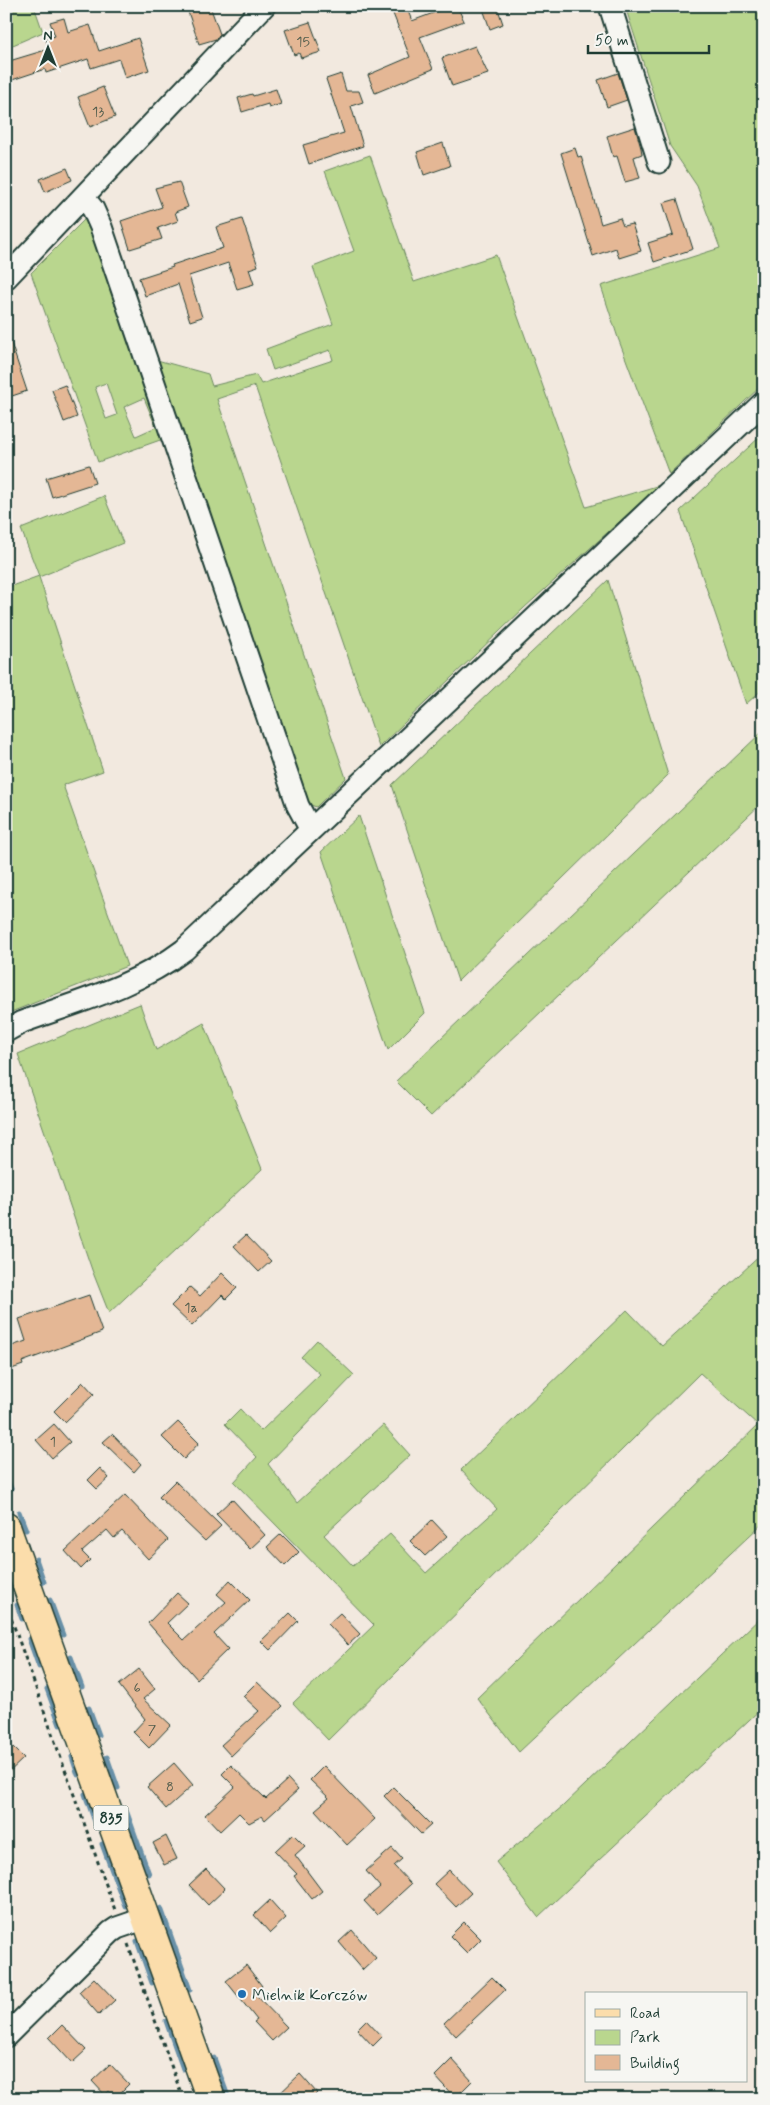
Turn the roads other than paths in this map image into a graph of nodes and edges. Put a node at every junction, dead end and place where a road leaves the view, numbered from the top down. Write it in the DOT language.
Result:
graph roads {
  1 [pos="264,6"];
  2 [pos="610,6"];
  3 [pos="659,162"];
  4 [pos="83,197"];
  5 [pos="6,278"];
  6 [pos="764,402"];
  7 [pos="311,830"];
  8 [pos="6,1031"];
  9 [pos="6,1527"];
  10 [pos="134,1922"];
  11 [pos="6,2036"];
  12 [pos="211,2099"];
  1 -- 4 [label="street"];
  2 -- 3 [label="street"];
  4 -- 5 [label="street"];
  4 -- 7 [label="street"];
  6 -- 7 [label="street"];
  7 -- 8 [label="street"];
  9 -- 10 [label="main road, 835"];
  10 -- 11 [label="street"];
  10 -- 12 [label="main road, 835"];
}
